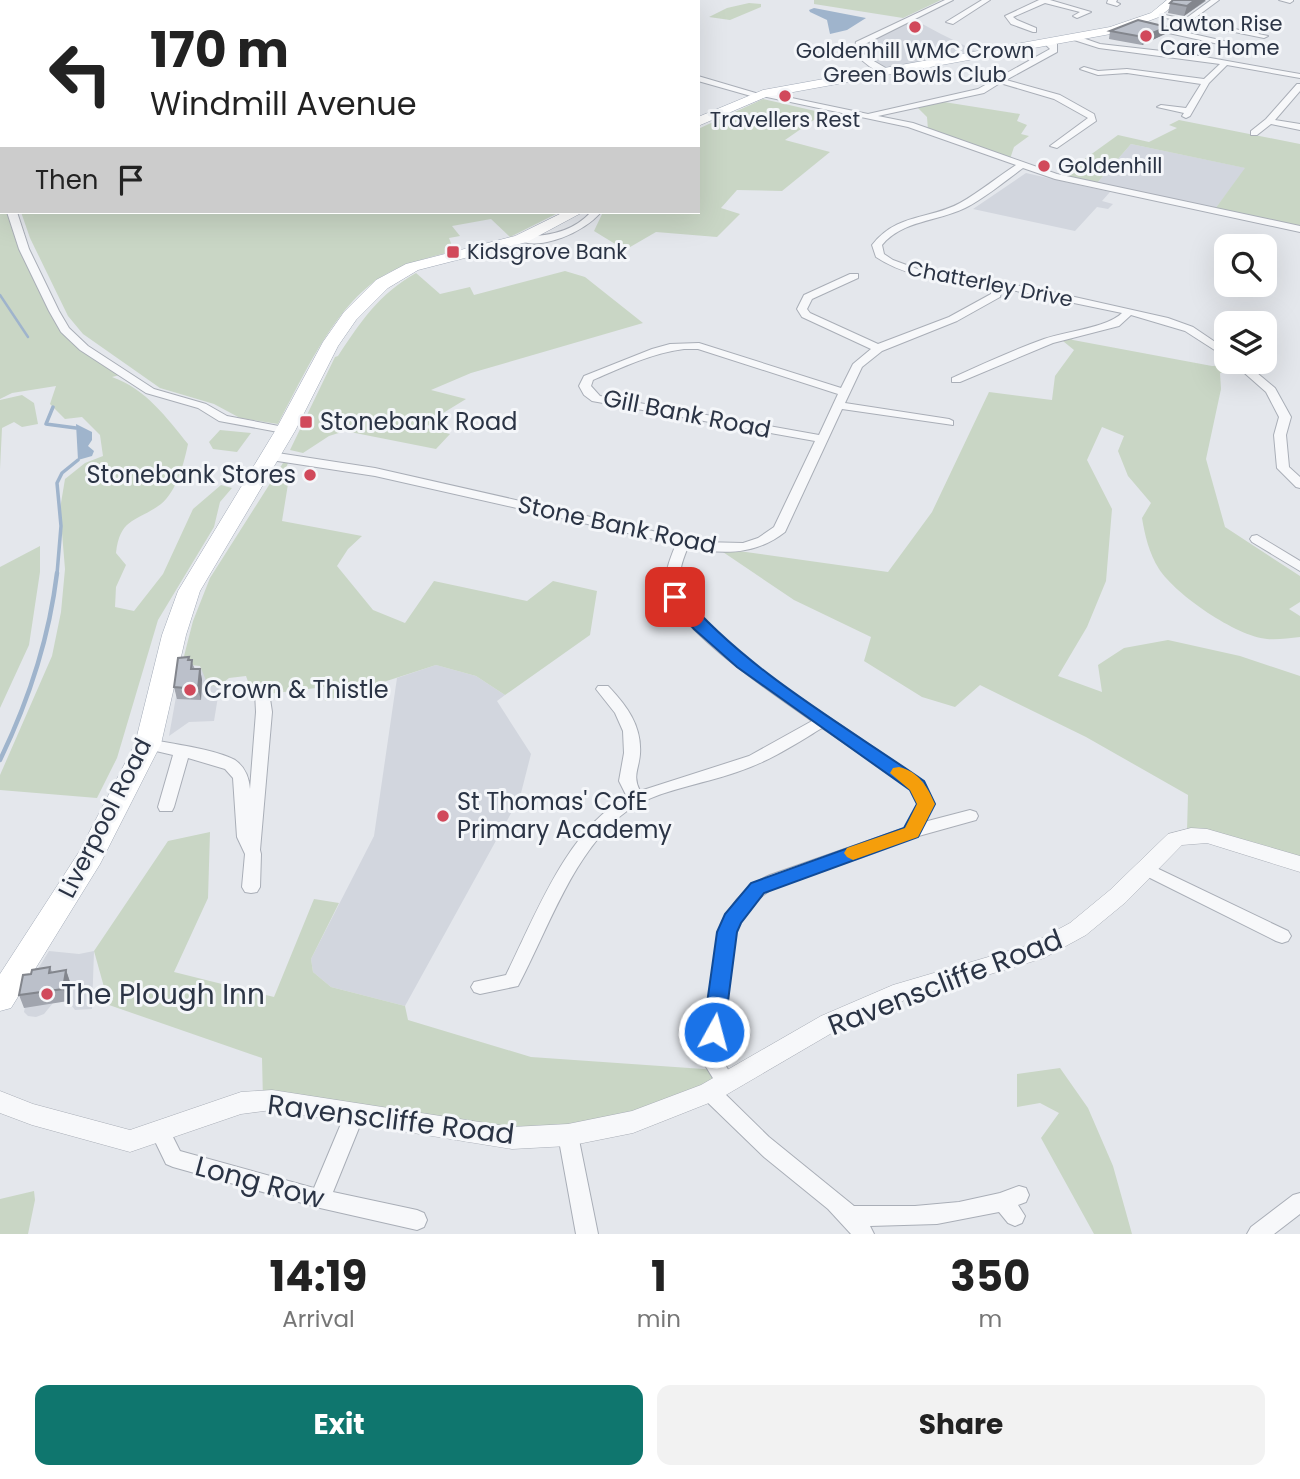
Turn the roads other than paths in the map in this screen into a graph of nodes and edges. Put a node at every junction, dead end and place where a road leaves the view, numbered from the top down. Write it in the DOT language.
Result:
graph roads {
  1 [pos="950,0"];
  2 [pos="987,0"];
  3 [pos="1044,0"];
  4 [pos="1174,0"];
  5 [pos="1216,0"];
  6 [pos="1072,8"];
  7 [pos="1061,12"];
  8 [pos="1156,15"];
  9 [pos="1077,16"];
  10 [pos="956,21"];
  11 [pos="1186,21"];
  12 [pos="1138,23"];
  13 [pos="1033,30"];
  14 [pos="1077,37"];
  15 [pos="1048,43"];
  16 [pos="1225,63"];
  17 [pos="1084,69"];
  18 [pos="886,72"];
  19 [pos="1300,76"];
  20 [pos="700,79"];
  21 [pos="1001,81"];
  22 [pos="1206,82"];
  23 [pos="1300,86"];
  24 [pos="761,95"];
  25 [pos="1289,99"];
  26 [pos="1300,101"];
  27 [pos="1161,107"];
  28 [pos="867,116"];
  29 [pos="700,121"];
  30 [pos="1269,121"];
  31 [pos="1300,127"];
  32 [pos="1254,133"];
  33 [pos="1054,146"];
  34 [pos="1020,166"];
  35 [pos="13,214"];
  36 [pos="571,214"];
  37 [pos="594,214"];
  38 [pos="1300,229"];
  39 [pos="521,239"];
  40 [pos="855,276"];
  41 [pos="998,284"];
  42 [pos="1129,311"];
  43 [pos="1214,346"];
  44 [pos="876,347"];
  45 [pos="1253,374"];
  46 [pos="957,380"];
  47 [pos="845,393"];
  48 [pos="839,405"];
  49 [pos="949,423"];
  50 [pos="285,431"];
  51 [pos="822,439"];
  52 [pos="271,456"];
  53 [pos="1300,484"];
  54 [pos="1257,539"];
  55 [pos="683,543"];
  56 [pos="1300,566"];
  57 [pos="603,689"];
  58 [pos="262,692"];
  59 [pos="824,720"];
  60 [pos="148,744"];
  61 [pos="182,751"];
  62 [pos="636,798"];
  63 [pos="166,807"];
  64 [pos="970,816"];
  65 [pos="911,832"];
  66 [pos="253,854"];
  67 [pos="1300,864"];
  68 [pos="1144,868"];
  69 [pos="251,887"];
  70 [pos="1282,936"];
  71 [pos="480,986"];
  72 [pos="0,999"];
  73 [pos="718,1088"];
  74 [pos="0,1102"];
  75 [pos="355,1113"];
  76 [pos="160,1131"];
  77 [pos="568,1135"];
  78 [pos="320,1199"];
  79 [pos="1300,1202"];
  80 [pos="1012,1204"];
  81 [pos="416,1220"];
  82 [pos="857,1225"];
  83 [pos="587,1234"];
  84 [pos="1258,1234"];
  1 -- 18 [label="street"];
  2 -- 10 [label="street"];
  3 -- 6 [label="street"];
  3 -- 13 [label="street"];
  4 -- 8 [label="main road"];
  5 -- 11 [label="street"];
  6 -- 7 [label="street"];
  6 -- 9 [label="street"];
  8 -- 11 [label="street"];
  8 -- 12 [label="main road"];
  11 -- 12 [label="street"];
  12 -- 14 [label="main road"];
  14 -- 15 [label="main road"];
  14 -- 16 [label="street"];
  15 -- 18 [label="main road"];
  15 -- 21 [label="street"];
  16 -- 19 [label="street"];
  16 -- 22 [label="street"];
  17 -- 22 [label="street"];
  18 -- 24 [label="main road"];
  20 -- 24 [label="street"];
  21 -- 28 [label="street"];
  21 -- 33 [label="street"];
  22 -- 27 [label="street"];
  23 -- 25 [label="street"];
  24 -- 28 [label="street"];
  24 -- 29 [label="main road"];
  25 -- 26 [label="street"];
  25 -- 30 [label="street"];
  28 -- 34 [label="street"];
  30 -- 31 [label="street"];
  30 -- 32 [label="street"];
  34 -- 38 [label="street"];
  34 -- 41 [label="street, Chatterley Drive"];
  35 -- 50 [label="street"];
  36 -- 39 [label="main road"];
  37 -- 39 [label="street"];
  39 -- 50 [label="main road, Liverpool Road"];
  40 -- 44 [label="street"];
  41 -- 42 [label="street, Chatterley Drive"];
  41 -- 44 [label="street, Stone Bank Road"];
  42 -- 43 [label="street, Chatterley Drive"];
  42 -- 46 [label="street"];
  44 -- 47 [label="street, Stone Bank Road"];
  45 -- 53 [label="street"];
  47 -- 48 [label="street, Stone Bank Road"];
  47 -- 51 [label="street, Gill Bank Road"];
  48 -- 49 [label="street"];
  48 -- 51 [label="street, Stone Bank Road"];
  50 -- 52 [label="main road, Liverpool Road"];
  51 -- 55 [label="street, Stone Bank Road"];
  52 -- 55 [label="street, Stone Bank Road"];
  52 -- 60 [label="main road, Liverpool Road"];
  54 -- 56 [label="street"];
  55 -- 59 [label="street"];
  57 -- 62 [label="street"];
  58 -- 66 [label="street"];
  59 -- 62 [label="street"];
  59 -- 65 [label="street"];
  60 -- 61 [label="street"];
  60 -- 72 [label="main road, Liverpool Road"];
  61 -- 63 [label="street"];
  61 -- 66 [label="street"];
  62 -- 71 [label="street"];
  64 -- 65 [label="street"];
  65 -- 73 [label="street"];
  66 -- 69 [label="street"];
  67 -- 68 [label="street, Ravenscliffe Road"];
  68 -- 70 [label="street"];
  68 -- 73 [label="street, Ravenscliffe Road"];
  73 -- 77 [label="street, Ravenscliffe Road"];
  73 -- 82 [label="street"];
  74 -- 76 [label="street"];
  75 -- 76 [label="street, Ravenscliffe Road"];
  75 -- 77 [label="street, Ravenscliffe Road"];
  75 -- 78 [label="street"];
  76 -- 78 [label="street, Long Row"];
  77 -- 83 [label="street"];
  78 -- 81 [label="street, Long Row"];
  79 -- 84 [label="street"];
  80 -- 82 [label="street"];
}
